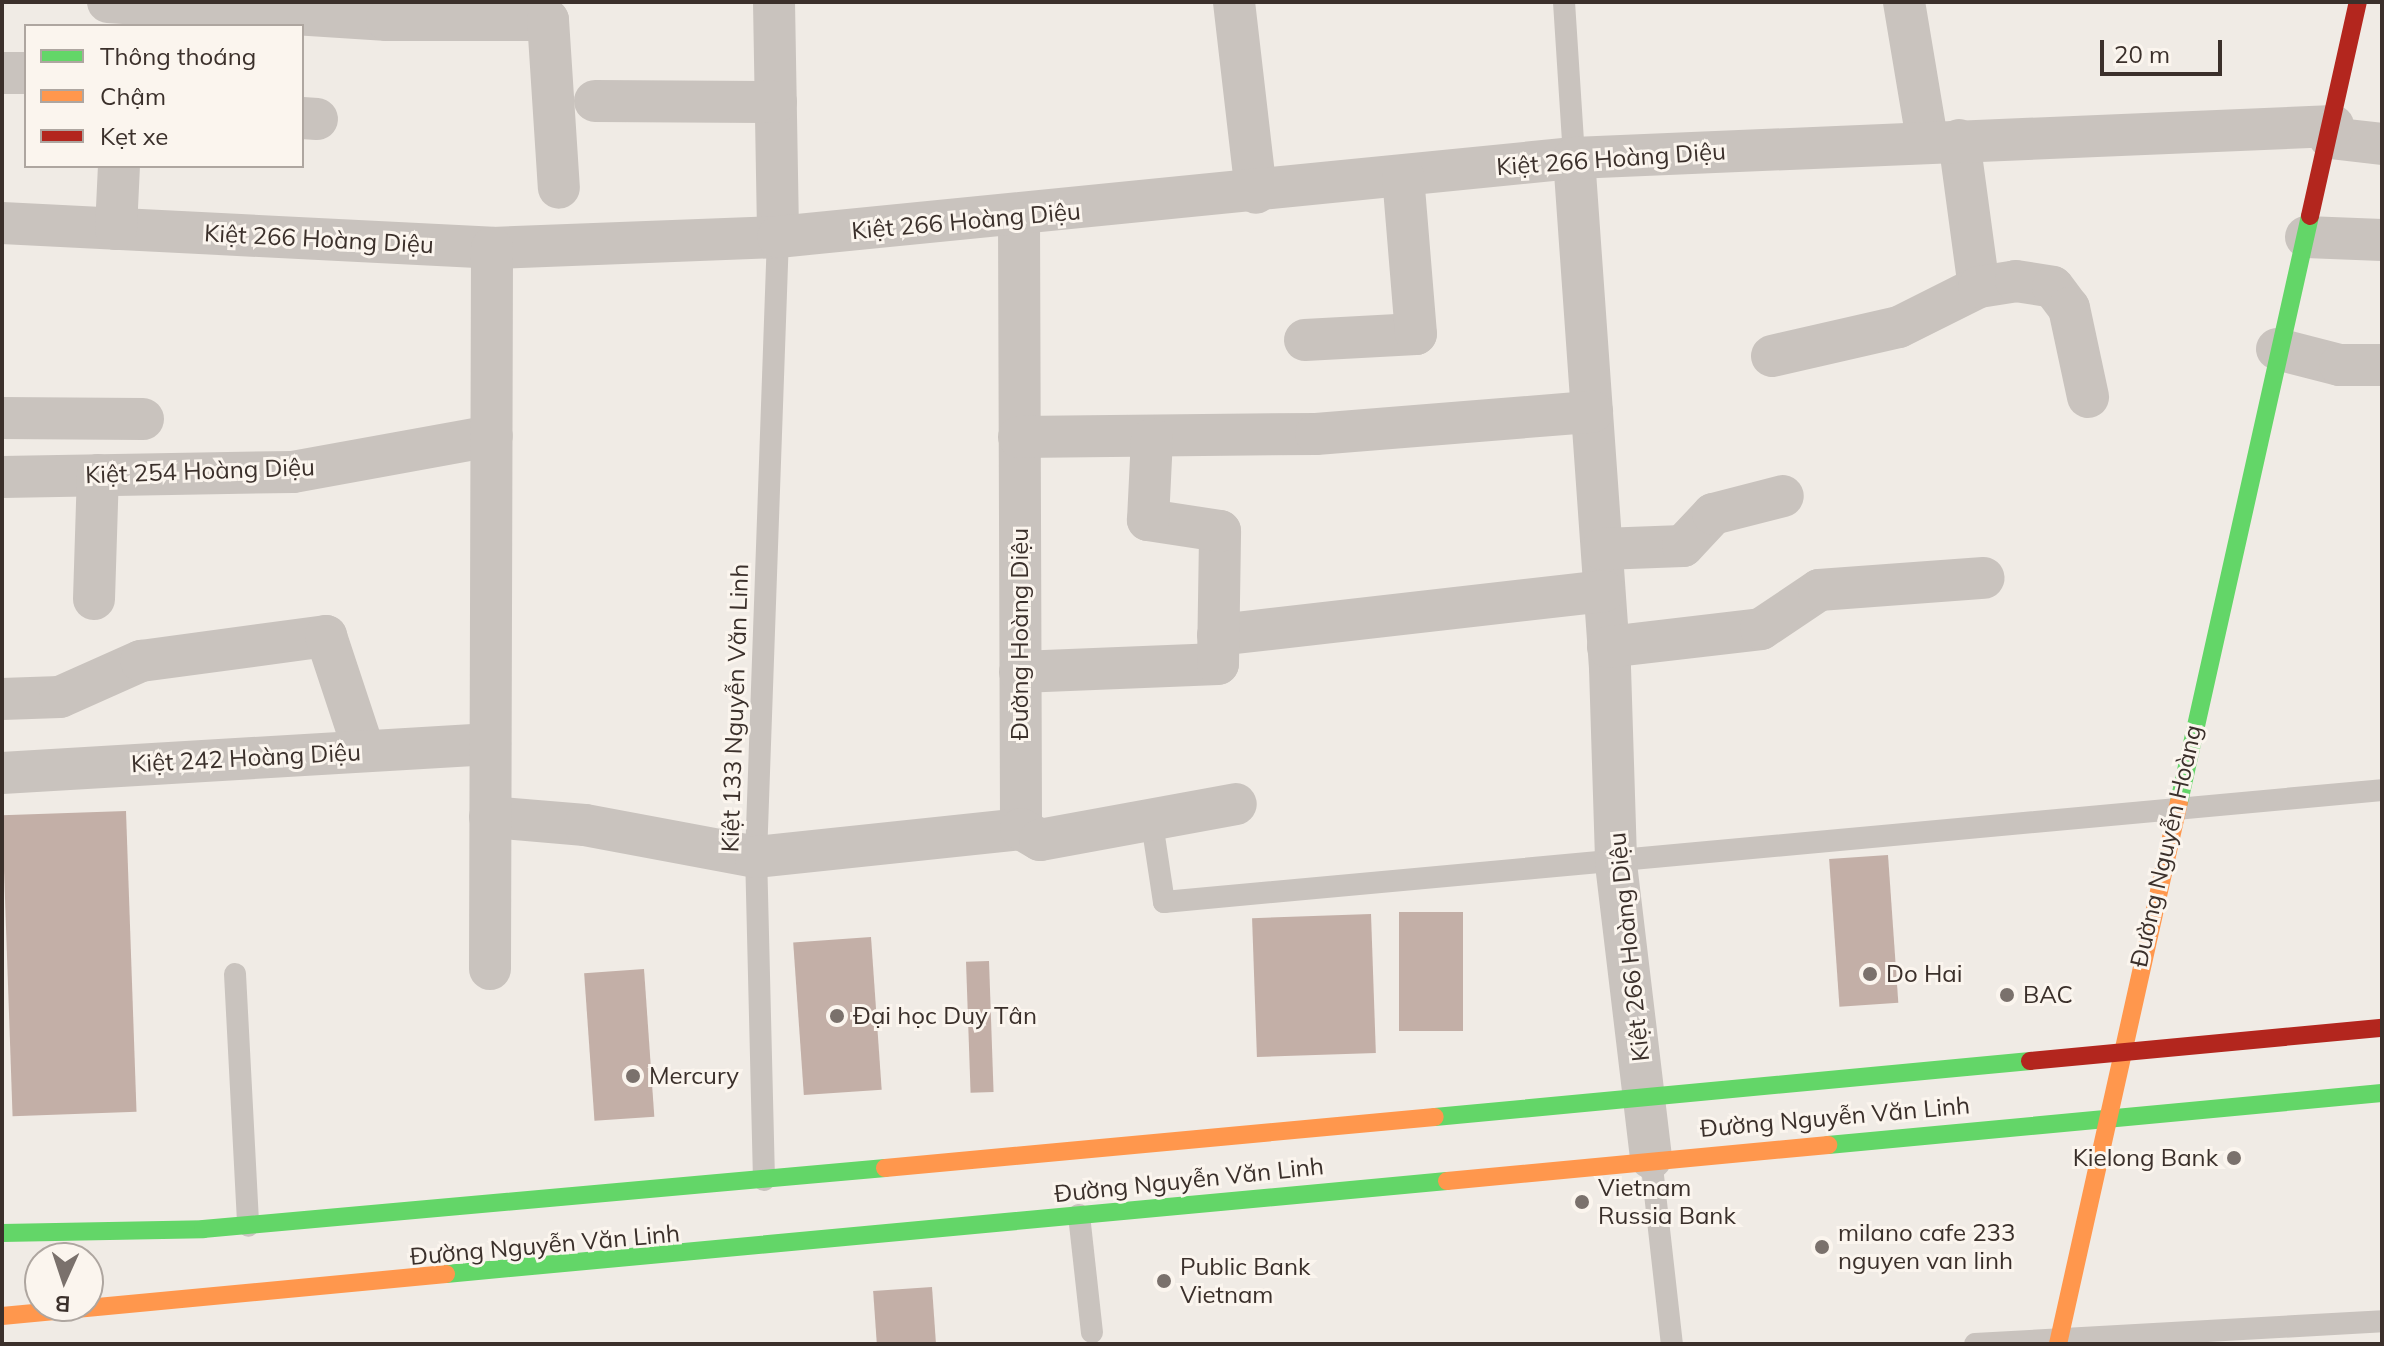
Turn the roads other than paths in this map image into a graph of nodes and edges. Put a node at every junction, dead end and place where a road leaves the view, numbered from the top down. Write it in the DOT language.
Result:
graph roads {
  1 [pos="108,2"];
  2 [pos="774,2"];
  3 [pos="1234,2"];
  4 [pos="1564,2"];
  5 [pos="1904,2"];
  6 [pos="2358,2"];
  7 [pos="482,11"];
  8 [pos="207,17"];
  9 [pos="2,73"];
  10 [pos="24,73"];
  11 [pos="595,101"];
  12 [pos="776,102"];
  13 [pos="2332,132"];
  14 [pos="1943,140"];
  15 [pos="2382,144"];
  16 [pos="1574,158"];
  17 [pos="119,168"];
  18 [pos="1403,177"];
  19 [pos="559,188"];
  20 [pos="1256,193"];
  21 [pos="1019,218"];
  22 [pos="2,223"];
  23 [pos="116,229"];
  24 [pos="778,237"];
  25 [pos="2306,237"];
  26 [pos="2382,240"];
  27 [pos="492,248"];
  28 [pos="1979,287"];
  29 [pos="1305,340"];
  30 [pos="2277,349"];
  31 [pos="1772,356"];
  32 [pos="2382,365"];
  33 [pos="2088,397"];
  34 [pos="1592,412"];
  35 [pos="2,418"];
  36 [pos="143,419"];
  37 [pos="492,436"];
  38 [pos="1019,437"];
  39 [pos="1152,439"];
  40 [pos="98,475"];
  41 [pos="2,477"];
  42 [pos="1783,496"];
  43 [pos="1602,549"];
  44 [pos="1984,578"];
  45 [pos="1604,591"];
  46 [pos="94,599"];
  47 [pos="1218,635"];
  48 [pos="1608,647"];
  49 [pos="1020,672"];
  50 [pos="2,699"];
  51 [pos="490,744"];
  52 [pos="364,751"];
  53 [pos="2,773"];
  54 [pos="2382,790"];
  55 [pos="1236,804"];
  56 [pos="2175,808"];
  57 [pos="490,817"];
  58 [pos="1152,823"];
  59 [pos="1021,829"];
  60 [pos="756,857"];
  61 [pos="1616,864"];
  62 [pos="490,969"];
  63 [pos="235,974"];
  64 [pos="2382,1028"];
  65 [pos="2121,1049"];
  66 [pos="2382,1093"];
  67 [pos="1643,1097"];
  68 [pos="2107,1117"];
  69 [pos="1651,1158"];
  70 [pos="764,1180"];
  71 [pos="1079,1215"];
  72 [pos="248,1226"];
  73 [pos="723,1226"];
  74 [pos="2,1233"];
  75 [pos="725,1253"];
  76 [pos="2,1316"];
  77 [pos="2382,1321"];
  78 [pos="1092,1332"];
  79 [pos="2326,1335"];
  80 [pos="2059,1339"];
  81 [pos="1672,1344"];
  82 [pos="1975,1344"];
  1 -- 8 [label="street"];
  2 -- 12 [label="street"];
  3 -- 20 [label="street"];
  4 -- 16 [label="lane"];
  5 -- 14 [label="street"];
  6 -- 13 [label="main road, Đường Nguyễn Hoàng"];
  7 -- 8 [label="street"];
  7 -- 19 [label="street"];
  9 -- 10 [label="street"];
  11 -- 12 [label="street"];
  12 -- 24 [label="street"];
  13 -- 14 [label="street, Kiệt 266 Hoàng Diệu"];
  13 -- 15 [label="street, Kiệt 266 Hoàng Diệu"];
  13 -- 25 [label="main road, Đường Nguyễn Hoàng"];
  14 -- 16 [label="street, Kiệt 266 Hoàng Diệu"];
  14 -- 28 [label="street"];
  16 -- 18 [label="street, Kiệt 266 Hoàng Diệu"];
  16 -- 34 [label="street, Kiệt 266 Hoàng Diệu"];
  17 -- 23 [label="street"];
  18 -- 20 [label="street, Kiệt 266 Hoàng Diệu"];
  18 -- 29 [label="street"];
  20 -- 21 [label="street, Kiệt 266 Hoàng Diệu"];
  21 -- 24 [label="street, Kiệt 266 Hoàng Diệu"];
  21 -- 38 [label="street, Đường Hoàng Diệu"];
  22 -- 23 [label="street, Kiệt 266 Hoàng Diệu"];
  23 -- 27 [label="street, Kiệt 266 Hoàng Diệu"];
  24 -- 27 [label="street, Kiệt 266 Hoàng Diệu"];
  24 -- 60 [label="lane, Kiệt 133 Nguyễn Văn Linh"];
  25 -- 26 [label="street"];
  25 -- 30 [label="main road, Đường Nguyễn Hoàng"];
  27 -- 37 [label="street"];
  28 -- 31 [label="street"];
  28 -- 33 [label="street"];
  30 -- 32 [label="street"];
  30 -- 56 [label="main road, Đường Nguyễn Hoàng"];
  34 -- 39 [label="street"];
  34 -- 43 [label="street, Kiệt 266 Hoàng Diệu"];
  35 -- 36 [label="street"];
  37 -- 40 [label="street, Kiệt 254 Hoàng Diệu"];
  37 -- 51 [label="street"];
  38 -- 39 [label="street"];
  38 -- 49 [label="street, Đường Hoàng Diệu"];
  39 -- 47 [label="street"];
  40 -- 41 [label="street, Kiệt 254 Hoàng Diệu"];
  40 -- 46 [label="street"];
  42 -- 43 [label="street"];
  43 -- 45 [label="street, Kiệt 266 Hoàng Diệu"];
  44 -- 48 [label="street"];
  45 -- 47 [label="street"];
  45 -- 48 [label="street, Kiệt 266 Hoàng Diệu"];
  47 -- 49 [label="street"];
  48 -- 61 [label="street, Kiệt 266 Hoàng Diệu"];
  49 -- 59 [label="street, Đường Hoàng Diệu"];
  50 -- 52 [label="street"];
  51 -- 52 [label="street, Kiệt 242 Hoàng Diệu"];
  51 -- 57 [label="street"];
  52 -- 53 [label="street, Kiệt 242 Hoàng Diệu"];
  54 -- 56 [label="lane"];
  55 -- 58 [label="street"];
  56 -- 61 [label="lane"];
  56 -- 65 [label="main road, Đường Nguyễn Hoàng"];
  57 -- 60 [label="street"];
  57 -- 62 [label="street"];
  58 -- 59 [label="street"];
  58 -- 61 [label="lane"];
  59 -- 60 [label="street"];
  60 -- 70 [label="lane, Kiệt 133 Nguyễn Văn Linh"];
  61 -- 67 [label="street, Kiệt 266 Hoàng Diệu"];
  63 -- 72 [label="lane"];
  64 -- 65 [label="main road, Đường Nguyễn Văn Linh"];
  65 -- 67 [label="main road, Đường Nguyễn Văn Linh"];
  65 -- 68 [label="main road, Đường Nguyễn Hoàng"];
  66 -- 68 [label="main road, Đường Nguyễn Văn Linh"];
  67 -- 69 [label="street, Kiệt 266 Hoàng Diệu"];
  67 -- 70 [label="main road, Đường Nguyễn Văn Linh"];
  68 -- 69 [label="main road, Đường Nguyễn Văn Linh"];
  68 -- 80 [label="main road, Đường Nguyễn Hoàng"];
  69 -- 71 [label="main road, Đường Nguyễn Văn Linh"];
  69 -- 81 [label="lane"];
  70 -- 72 [label="main road, Đường Nguyễn Văn Linh"];
  71 -- 75 [label="main road, Đường Nguyễn Văn Linh"];
  71 -- 78 [label="lane"];
  72 -- 74 [label="main road, Đường Nguyễn Văn Linh"];
  73 -- 75 [label="main road"];
  75 -- 76 [label="main road, Đường Nguyễn Văn Linh"];
  77 -- 79 [label="lane"];
  79 -- 80 [label="lane"];
  80 -- 82 [label="lane"];
}
